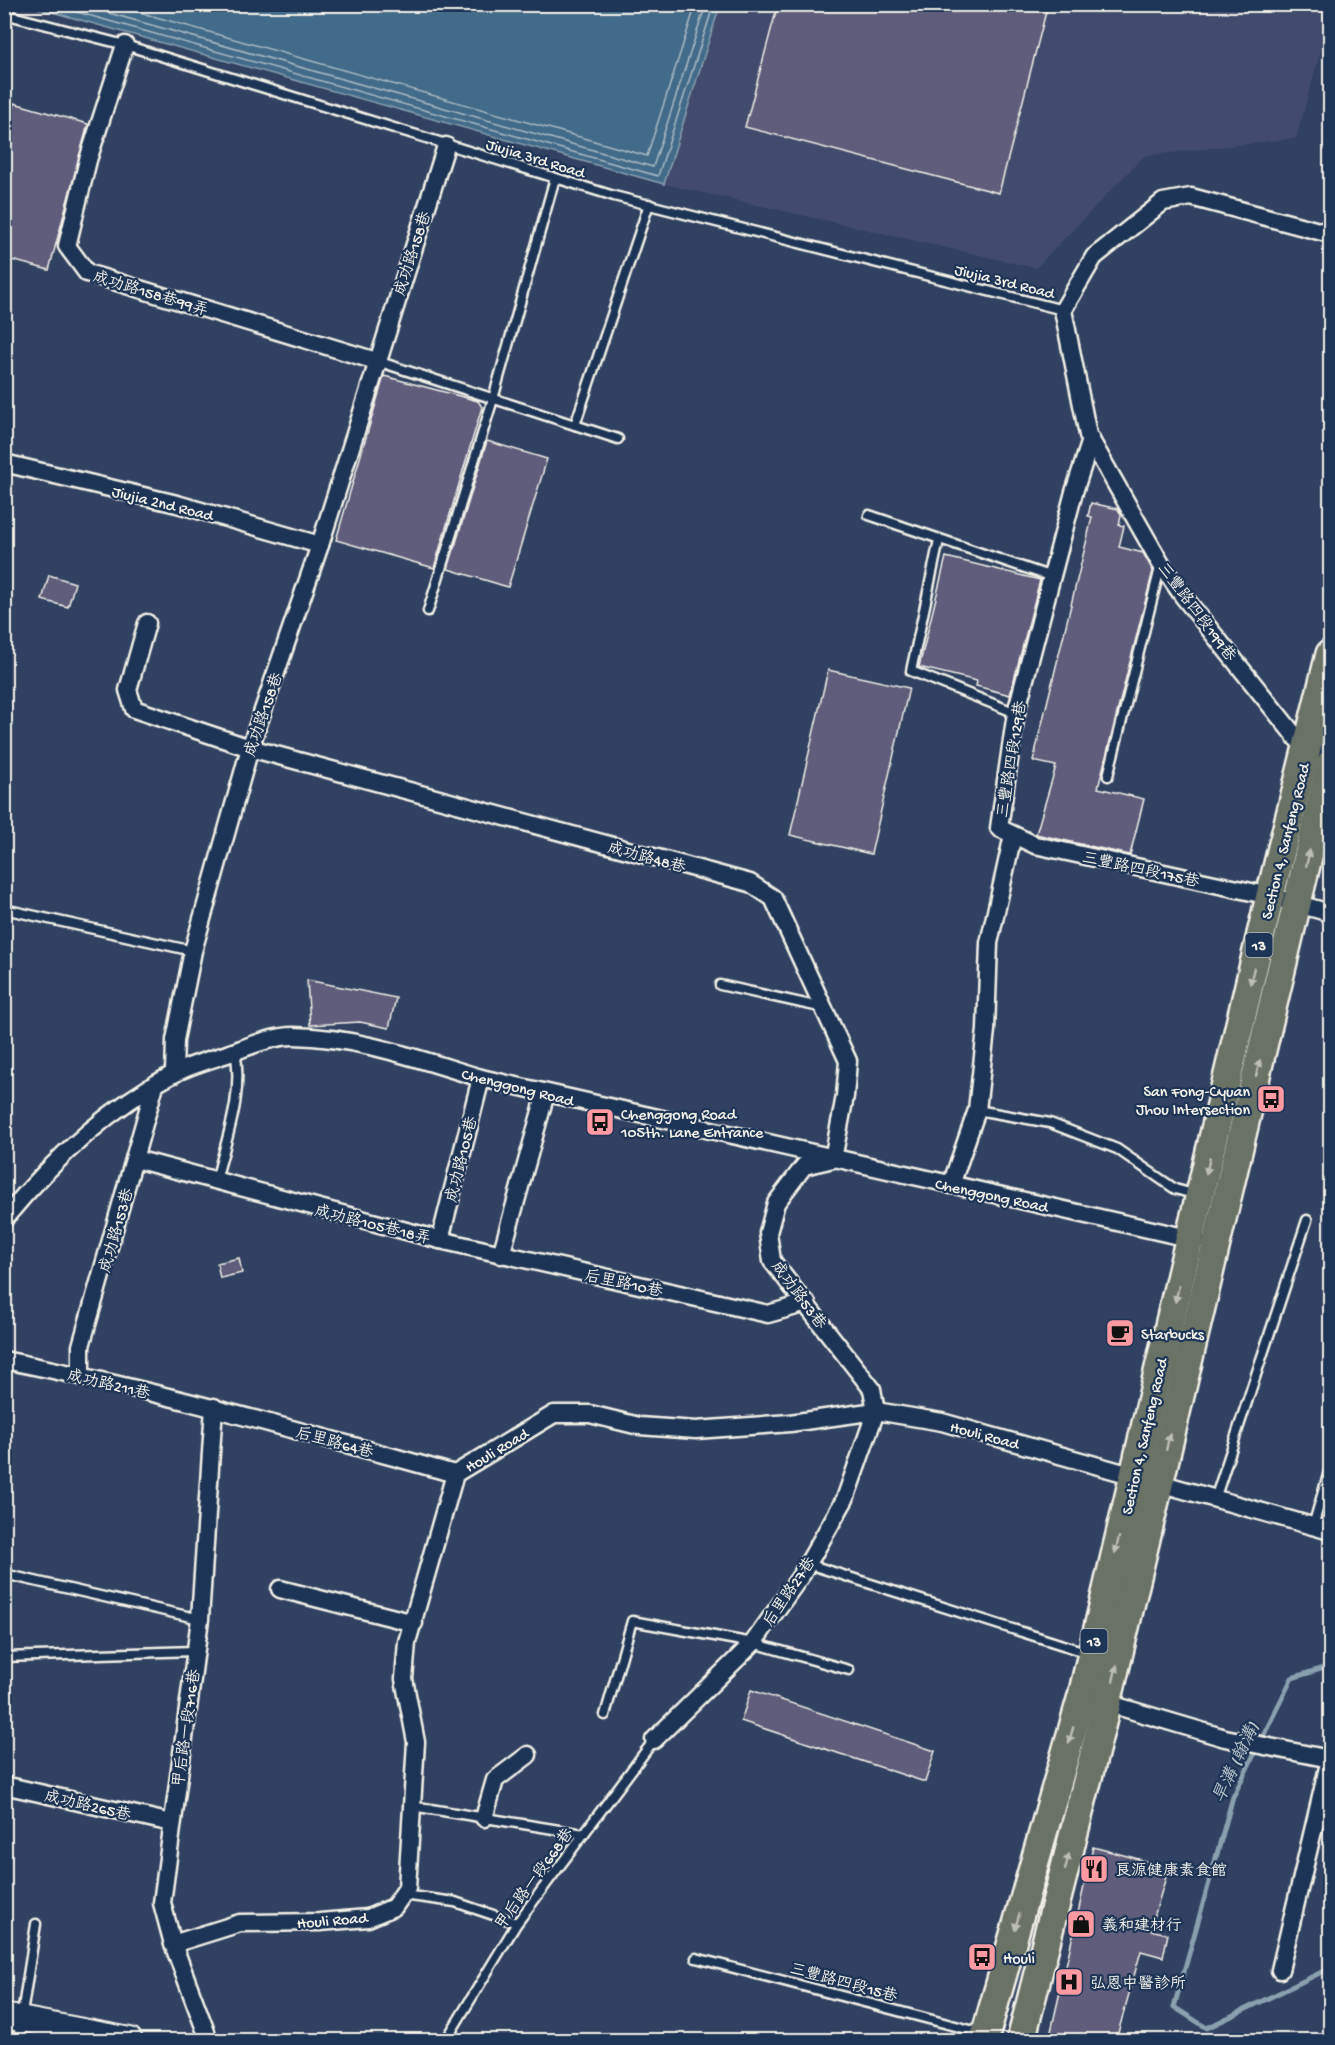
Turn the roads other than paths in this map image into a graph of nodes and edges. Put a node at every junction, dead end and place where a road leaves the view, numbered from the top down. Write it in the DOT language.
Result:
graph roads {
  1 [pos="4,14"];
  2 [pos="125,45"];
  3 [pos="446,146"];
  4 [pos="555,178"];
  5 [pos="649,204"];
  6 [pos="1330,234"];
  7 [pos="1063,310"];
  8 [pos="376,361"];
  9 [pos="493,399"];
  10 [pos="576,425"];
  11 [pos="618,439"];
  12 [pos="1091,440"];
  13 [pos="4,463"];
  14 [pos="869,515"];
  15 [pos="939,540"];
  16 [pos="320,545"];
  17 [pos="1161,564"];
  18 [pos="1052,577"];
  19 [pos="428,611"];
  20 [pos="147,623"];
  21 [pos="1330,654"];
  22 [pos="1016,713"];
  23 [pos="250,748"];
  24 [pos="1319,752"];
  25 [pos="1330,764"];
  26 [pos="1108,776"];
  27 [pos="1013,835"];
  28 [pos="1270,896"];
  29 [pos="1297,903"];
  30 [pos="4,909"];
  31 [pos="1330,913"];
  32 [pos="193,951"];
  33 [pos="720,985"];
  34 [pos="824,1008"];
  35 [pos="234,1051"];
  36 [pos="174,1074"];
  37 [pos="481,1078"];
  38 [pos="155,1085"];
  39 [pos="546,1093"];
  40 [pos="977,1110"];
  41 [pos="135,1159"];
  42 [pos="833,1159"];
  43 [pos="216,1181"];
  44 [pos="951,1185"];
  45 [pos="1201,1196"];
  46 [pos="4,1219"];
  47 [pos="1307,1220"];
  48 [pos="440,1240"];
  49 [pos="1202,1242"];
  50 [pos="501,1255"];
  51 [pos="807,1303"];
  52 [pos="4,1360"];
  53 [pos="81,1375"];
  54 [pos="214,1407"];
  55 [pos="876,1411"];
  56 [pos="1330,1468"];
  57 [pos="455,1474"];
  58 [pos="1146,1481"];
  59 [pos="1215,1499"];
  60 [pos="1312,1526"];
  61 [pos="1330,1531"];
  62 [pos="808,1564"];
  63 [pos="4,1574"];
  64 [pos="280,1589"];
  65 [pos="200,1619"];
  66 [pos="414,1623"];
  67 [pos="753,1643"];
  68 [pos="195,1651"];
  69 [pos="1090,1654"];
  70 [pos="4,1657"];
  71 [pos="849,1671"];
  72 [pos="1095,1700"];
  73 [pos="605,1716"];
  74 [pos="654,1740"];
  75 [pos="528,1755"];
  76 [pos="1330,1759"];
  77 [pos="4,1785"];
  78 [pos="412,1806"];
  79 [pos="484,1818"];
  80 [pos="172,1823"];
  81 [pos="584,1834"];
  82 [pos="402,1895"];
  83 [pos="517,1923"];
  84 [pos="36,1924"];
  85 [pos="173,1944"];
  86 [pos="696,1958"];
  87 [pos="1280,1970"];
  88 [pos="15,2025"];
  89 [pos="984,2037"];
  90 [pos="130,2040"];
  91 [pos="209,2040"];
  92 [pos="446,2040"];
  93 [pos="1021,2040"];
  1 -- 2 [label="lane, Jiujia 3rd Road"];
  2 -- 3 [label="lane, Jiujia 3rd Road"];
  2 -- 8 [label="street, 成功路158巷99弄"];
  3 -- 4 [label="lane, Jiujia 3rd Road"];
  3 -- 8 [label="street, 成功路158巷"];
  4 -- 5 [label="lane, Jiujia 3rd Road"];
  4 -- 9 [label="lane"];
  5 -- 7 [label="lane, Jiujia 3rd Road"];
  5 -- 10 [label="lane"];
  6 -- 7 [label="street"];
  7 -- 12 [label="street, 三豐路四段199巷"];
  8 -- 9 [label="lane"];
  8 -- 16 [label="street, 成功路158巷"];
  9 -- 10 [label="lane"];
  9 -- 19 [label="lane"];
  10 -- 11 [label="lane"];
  12 -- 17 [label="street, 三豐路四段199巷"];
  12 -- 18 [label="street, 三豐路四段129巷"];
  13 -- 16 [label="street, Jiujia 2nd Road"];
  14 -- 15 [label="lane"];
  15 -- 18 [label="lane"];
  15 -- 22 [label="lane"];
  16 -- 23 [label="street, 成功路158巷"];
  17 -- 24 [label="street, 三豐路四段199巷"];
  17 -- 26 [label="lane"];
  18 -- 22 [label="street, 三豐路四段129巷"];
  20 -- 23 [label="street, 成功路48巷"];
  21 -- 24 [label="main road, Section 4, Sanfeng Road / 13"];
  22 -- 27 [label="street, 三豐路四段129巷"];
  23 -- 32 [label="street, 成功路158巷"];
  23 -- 34 [label="street, 成功路48巷"];
  24 -- 28 [label="main road, Section 4, Sanfeng Road / 13"];
  29 -- 25 [label="main road, Section 4, Sanfeng Road / 13, one-way"];
  27 -- 28 [label="street, 三豐路四段175巷"];
  27 -- 40 [label="street, 三豐路四段129巷"];
  28 -- 29 [label="street, 三豐路四段175巷"];
  28 -- 45 [label="main road, Section 4, Sanfeng Road / 13, one-way"];
  29 -- 31 [label="street, 三豐路四段175巷"];
  49 -- 29 [label="main road, Section 4, Sanfeng Road / 13, one-way"];
  30 -- 32 [label="lane"];
  32 -- 36 [label="street, 成功路158巷"];
  33 -- 34 [label="lane"];
  34 -- 42 [label="street, 成功路48巷"];
  35 -- 36 [label="street, Chenggong Road"];
  35 -- 37 [label="street, Chenggong Road"];
  35 -- 43 [label="lane"];
  36 -- 38 [label="street, Chenggong Road"];
  37 -- 39 [label="street, Chenggong Road"];
  37 -- 48 [label="street, 成功路105巷"];
  38 -- 41 [label="street, 成功路153巷"];
  38 -- 46 [label="street, Chenggong Road"];
  39 -- 42 [label="street, Chenggong Road"];
  39 -- 50 [label="street"];
  40 -- 44 [label="street, 三豐路四段129巷"];
  40 -- 45 [label="lane"];
  41 -- 43 [label="street, 成功路105巷18弄"];
  41 -- 53 [label="street, 成功路153巷"];
  42 -- 44 [label="street, Chenggong Road"];
  42 -- 51 [label="street, 成功路53巷"];
  43 -- 48 [label="street, 成功路105巷18弄"];
  44 -- 49 [label="street, Chenggong Road"];
  45 -- 49 [label="main road, Section 4, Sanfeng Road / 13"];
  47 -- 59 [label="lane"];
  48 -- 50 [label="street, 后里路10巷"];
  49 -- 58 [label="main road, Section 4, Sanfeng Road / 13"];
  50 -- 51 [label="street, 后里路10巷"];
  51 -- 55 [label="street, 成功路53巷"];
  52 -- 53 [label="street, 成功路211巷"];
  53 -- 54 [label="street, 成功路211巷"];
  54 -- 57 [label="street, 后里路64巷"];
  54 -- 65 [label="street, 甲后路一段716巷"];
  55 -- 57 [label="street, Houli Road"];
  55 -- 58 [label="street, Houli Road"];
  55 -- 62 [label="street, 后里路27巷"];
  56 -- 60 [label="lane"];
  57 -- 66 [label="street, Houli Road"];
  58 -- 59 [label="street, Houli Road"];
  58 -- 69 [label="main road, Section 4, Sanfeng Road / 13, one-way"];
  72 -- 58 [label="main road, Section 4, Sanfeng Road / 13, one-way"];
  59 -- 60 [label="street, Houli Road"];
  60 -- 61 [label="street, Houli Road"];
  62 -- 67 [label="street, 后里路27巷"];
  62 -- 69 [label="lane"];
  63 -- 65 [label="lane"];
  64 -- 66 [label="street"];
  65 -- 68 [label="street, 甲后路一段716巷"];
  66 -- 78 [label="street, Houli Road"];
  67 -- 71 [label="lane"];
  67 -- 73 [label="lane"];
  67 -- 74 [label="street, 后里路27巷"];
  68 -- 70 [label="lane"];
  68 -- 80 [label="street, 甲后路一段716巷"];
  69 -- 72 [label="main road, Section 4, Sanfeng Road / 13"];
  72 -- 76 [label="street"];
  72 -- 89 [label="main road, Section 4, Sanfeng Road / 13, one-way"];
  93 -- 72 [label="main road, Section 4, Sanfeng Road / 13, one-way"];
  74 -- 81 [label="lane, 甲后路一段668巷"];
  75 -- 79 [label="street"];
  76 -- 87 [label="street"];
  77 -- 80 [label="street, 成功路265巷"];
  78 -- 79 [label="lane"];
  78 -- 82 [label="street, Houli Road"];
  79 -- 81 [label="lane"];
  80 -- 85 [label="street, 甲后路一段716巷"];
  81 -- 83 [label="lane, 甲后路一段668巷"];
  82 -- 83 [label="lane"];
  82 -- 85 [label="street, Houli Road"];
  83 -- 92 [label="lane, 甲后路一段668巷"];
  84 -- 88 [label="lane"];
  85 -- 91 [label="street, 甲后路一段716巷"];
  86 -- 89 [label="lane, 三豐路四段15巷"];
  88 -- 90 [label="main road"];
}
